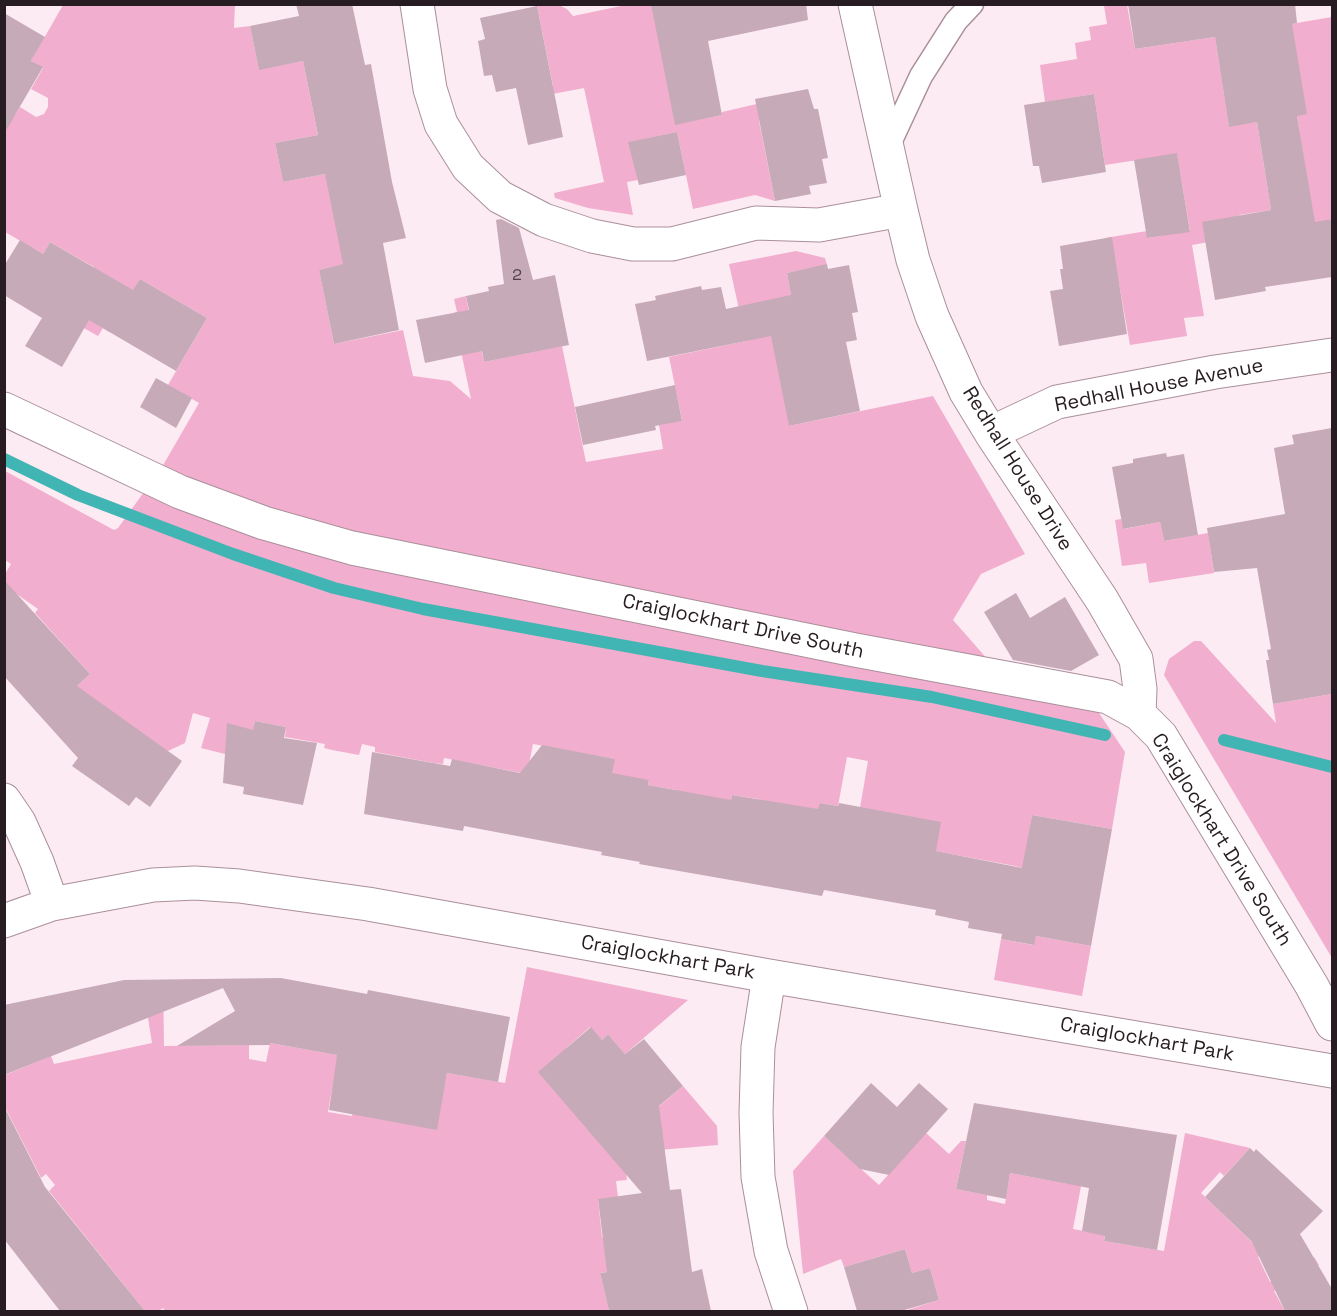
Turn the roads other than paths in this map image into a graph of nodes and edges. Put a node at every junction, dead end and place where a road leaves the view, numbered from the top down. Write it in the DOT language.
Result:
graph roads {
  1 [pos="417,4"];
  2 [pos="855,4"];
  3 [pos="972,4"];
  4 [pos="887,149"];
  5 [pos="900,210"];
  6 [pos="1332,355"];
  7 [pos="4,409"];
  8 [pos="991,433"];
  9 [pos="1139,714"];
  10 [pos="4,800"];
  11 [pos="52,904"];
  12 [pos="4,921"];
  13 [pos="769,976"];
  14 [pos="1332,1024"];
  15 [pos="1332,1071"];
  16 [pos="791,1311"];
  1 -- 5 [label="street"];
  2 -- 4 [label="street, Redhall House Drive"];
  3 -- 4 [label="lane"];
  4 -- 5 [label="street, Redhall House Drive"];
  5 -- 8 [label="street, Redhall House Drive"];
  6 -- 8 [label="street, Redhall House Avenue"];
  7 -- 9 [label="street, Craiglockhart Drive South"];
  8 -- 9 [label="street, Redhall House Drive"];
  9 -- 14 [label="street, Craiglockhart Drive South"];
  10 -- 11 [label="street"];
  11 -- 12 [label="street, Craiglockhart Park"];
  11 -- 13 [label="street, Craiglockhart Park"];
  13 -- 15 [label="street, Craiglockhart Park"];
  13 -- 16 [label="street"];
}
